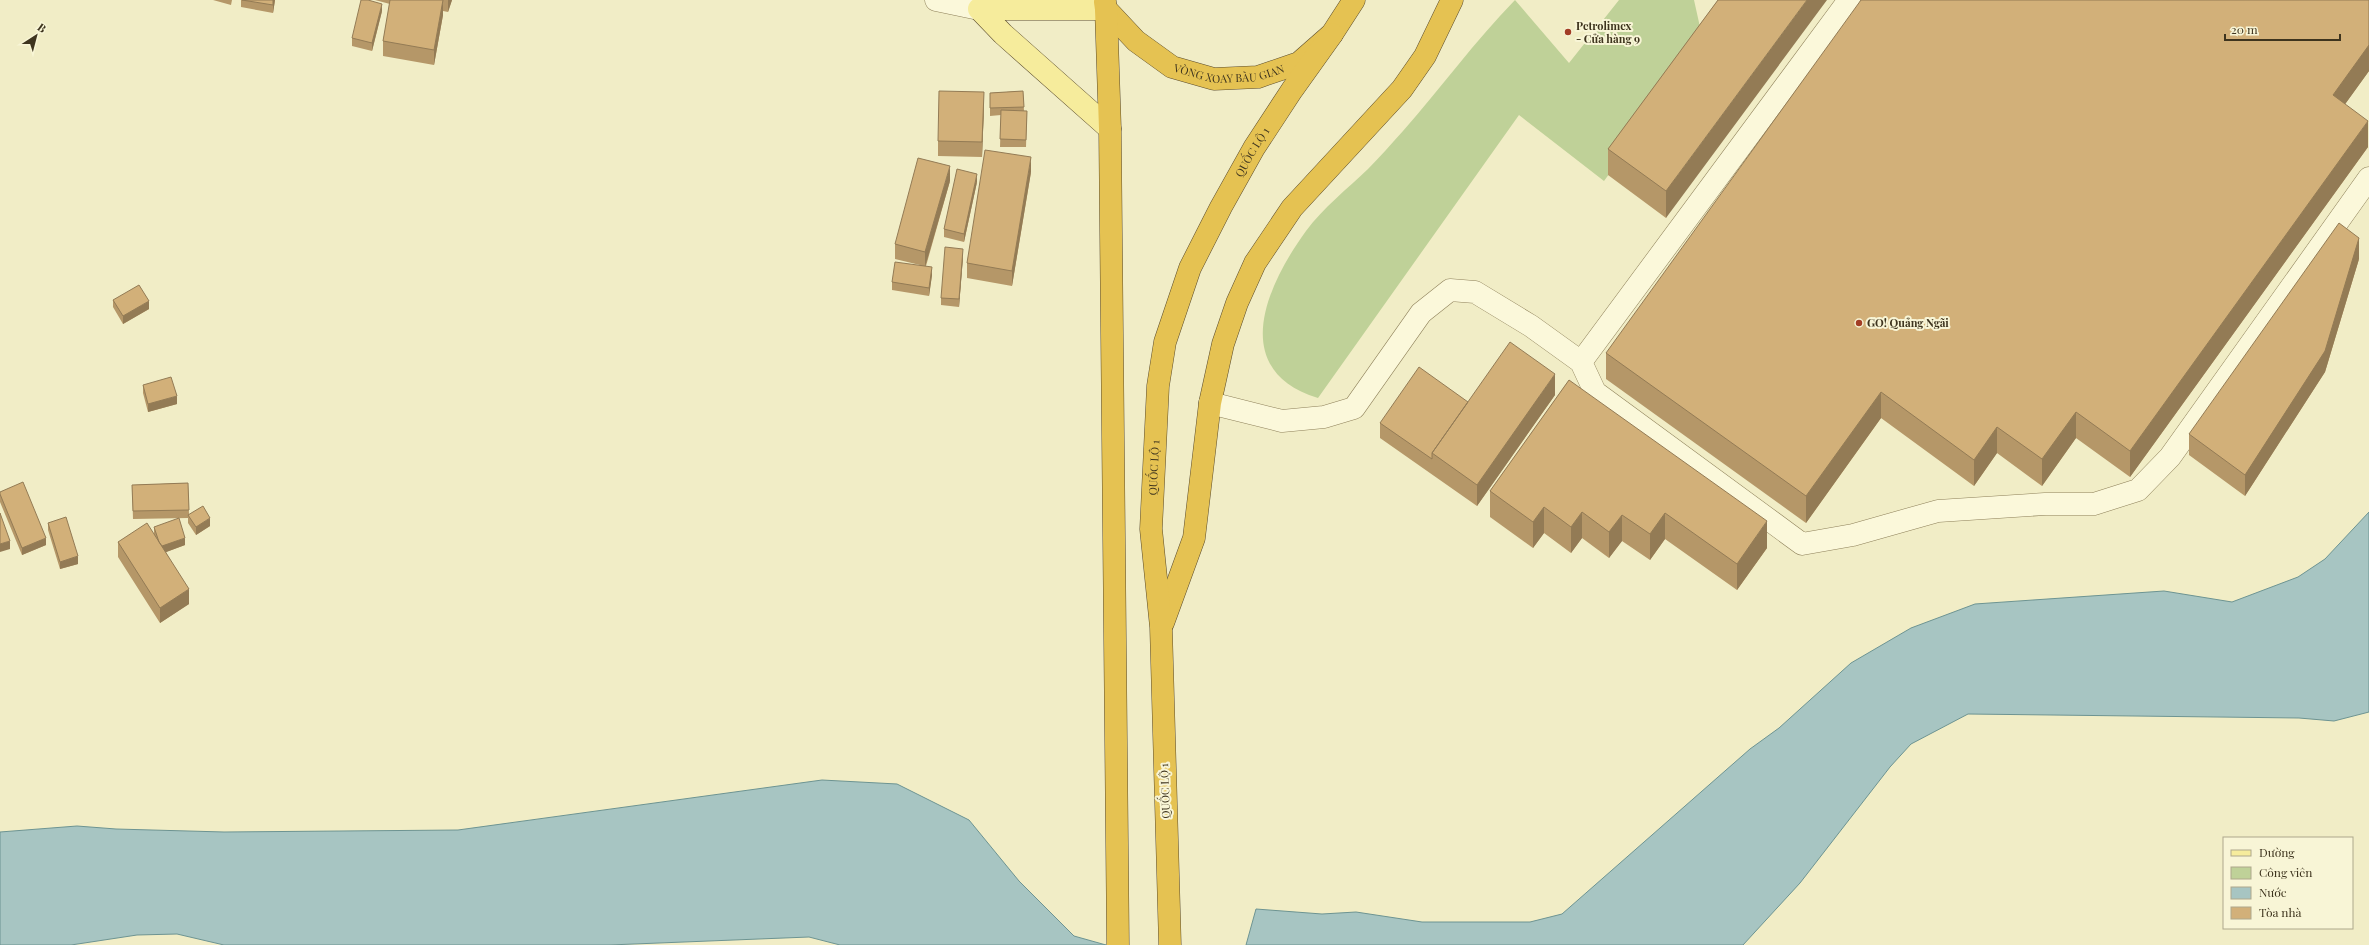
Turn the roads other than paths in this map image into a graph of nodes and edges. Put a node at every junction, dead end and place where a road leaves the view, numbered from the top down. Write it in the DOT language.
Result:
graph roads {
  1 [pos="936,0"];
  2 [pos="1354,0"];
  3 [pos="1452,0"];
  4 [pos="1849,0"];
  5 [pos="1105,4"];
  6 [pos="979,9"];
  7 [pos="1332,34"];
  8 [pos="1110,129"];
  9 [pos="2369,178"];
  10 [pos="1581,362"];
  11 [pos="1210,403"];
  12 [pos="1161,628"];
  13 [pos="1118,941"];
  14 [pos="1170,945"];
  1 -- 6 [label="street"];
  2 -- 7 [label="highway, VÒNG XOAY BÀU GIAN"];
  3 -- 11 [label="highway"];
  4 -- 10 [label="street"];
  5 -- 6 [label="main road"];
  5 -- 7 [label="highway, VÒNG XOAY BÀU GIAN"];
  5 -- 8 [label="highway"];
  6 -- 8 [label="main road"];
  7 -- 12 [label="highway, QUỐC LỘ 1"];
  8 -- 13 [label="highway"];
  9 -- 10 [label="street"];
  10 -- 11 [label="street"];
  11 -- 12 [label="highway"];
  12 -- 14 [label="highway, QUỐC LỘ 1"];
}
